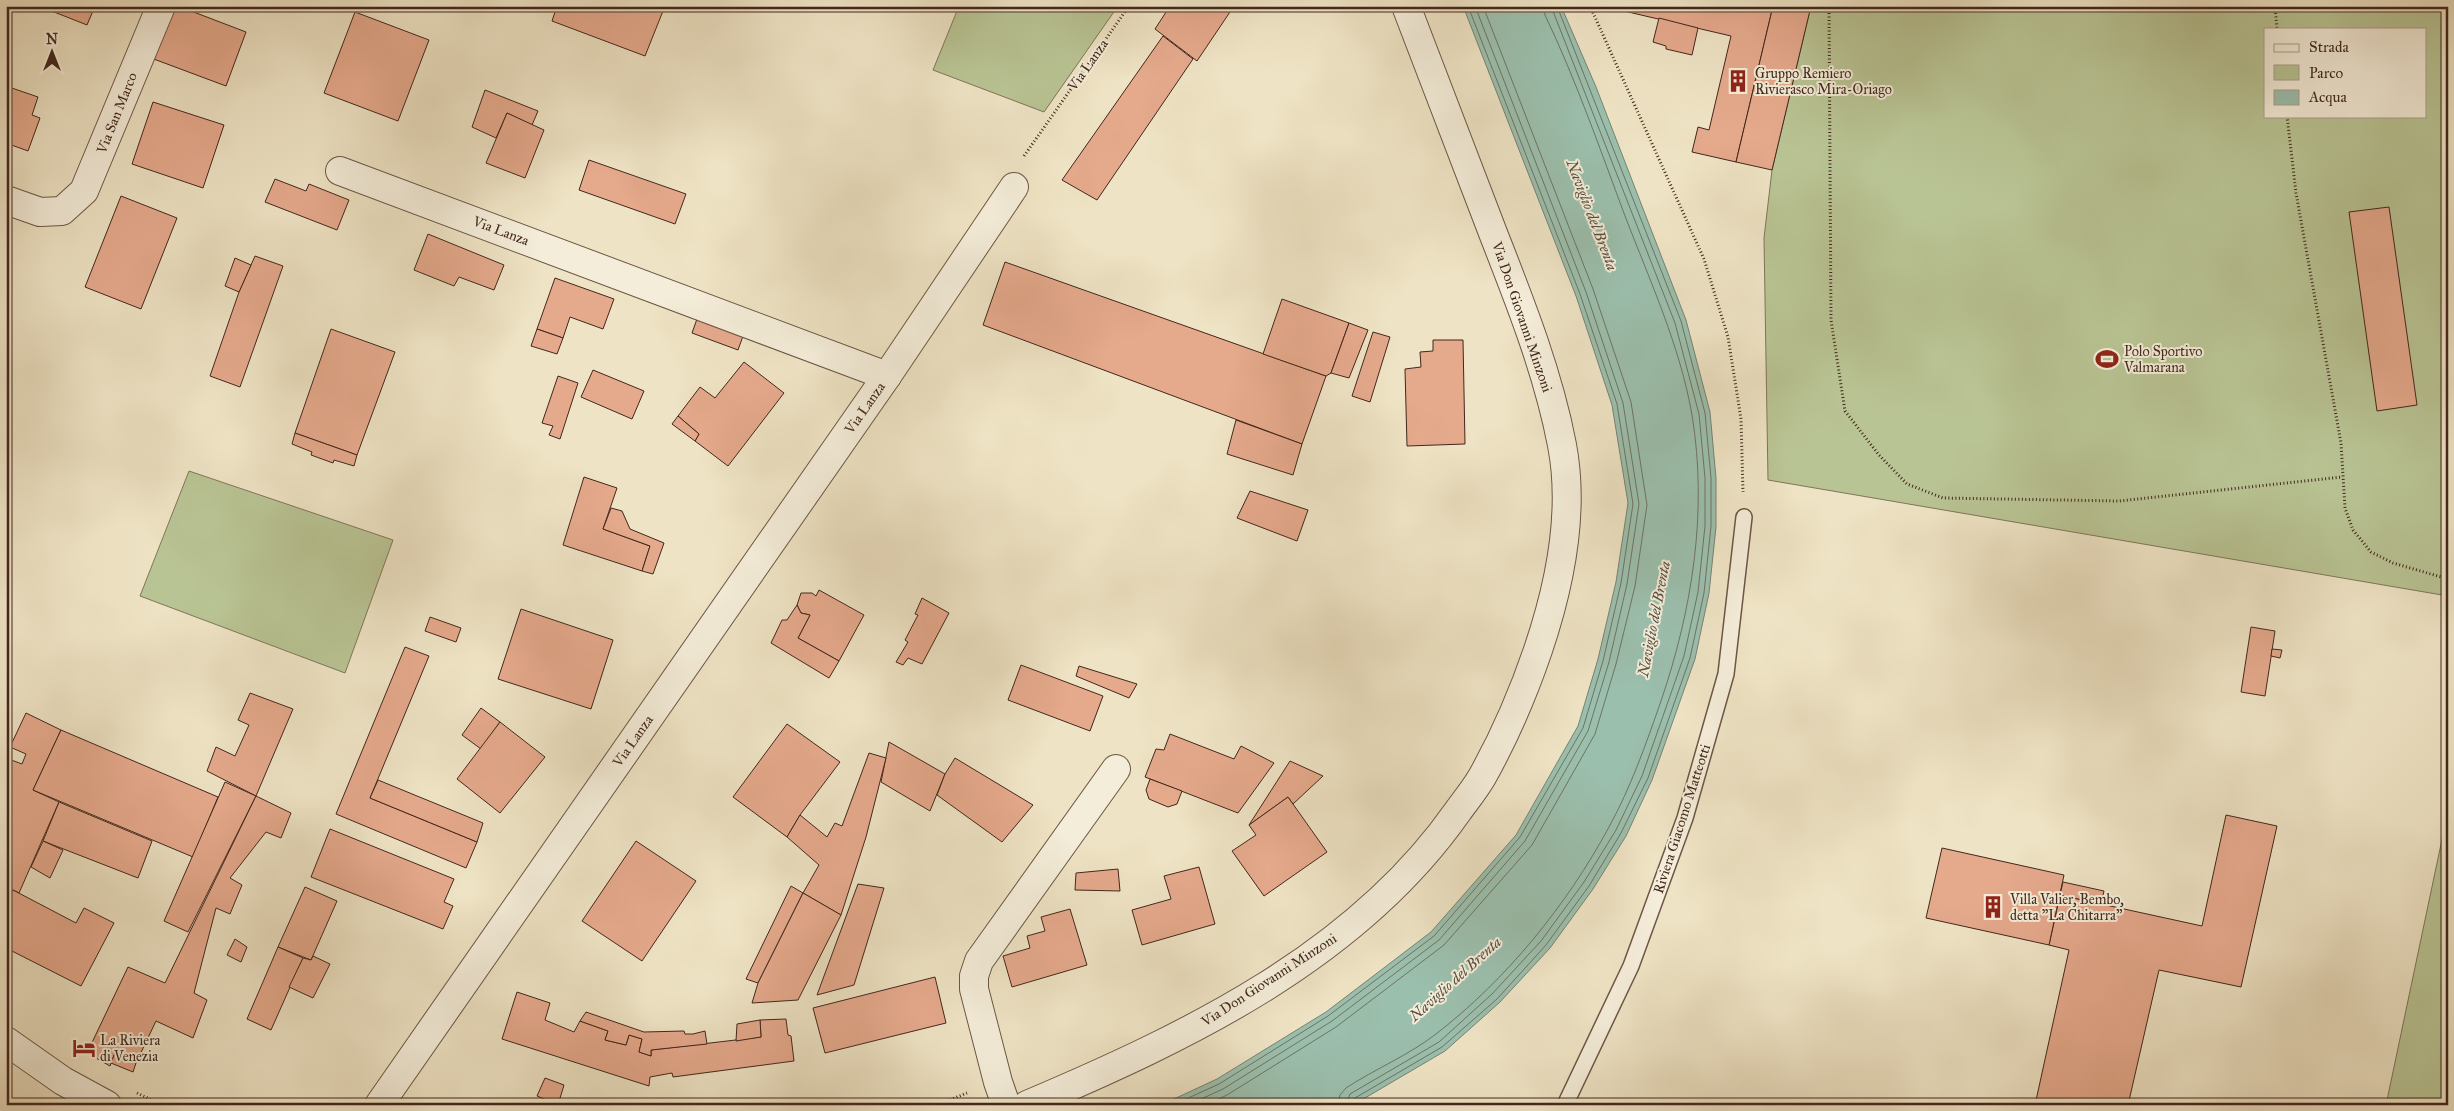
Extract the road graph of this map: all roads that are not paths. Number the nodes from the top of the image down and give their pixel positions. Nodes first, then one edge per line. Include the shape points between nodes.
1 (161, 6) edge
2 (1406, 6) edge
3 (340, 171) dead end
4 (1014, 187) road end
5 (6, 200) edge
6 (887, 376) junction
7 (1744, 517) road end
8 (1116, 769) dead end
9 (6, 1041) edge
10 (1002, 1093) edge
11 (107, 1105) edge
12 (379, 1105) edge
13 (1027, 1105) edge
14 (1565, 1105) edge

1 - 5 street, Via San Marco via 84,191 62,211 40,212
2 - 13 street, Via Don Giovanni Minzoni via 1542,366 1562,447 1568,517 1544,633 1522,695 1481,779 1441,837 1393,889 1337,937 1201,1024 1123,1064
3 - 6 street, Via Lanza
4 - 6 street, Via Lanza
6 - 12 street, Via Lanza
7 - 14 lane, Riviera Giacomo Matteotti via 1726,674 1685,818 1631,966
8 - 10 street via 980,961 974,976 974,989
9 - 11 street via 63,1081

